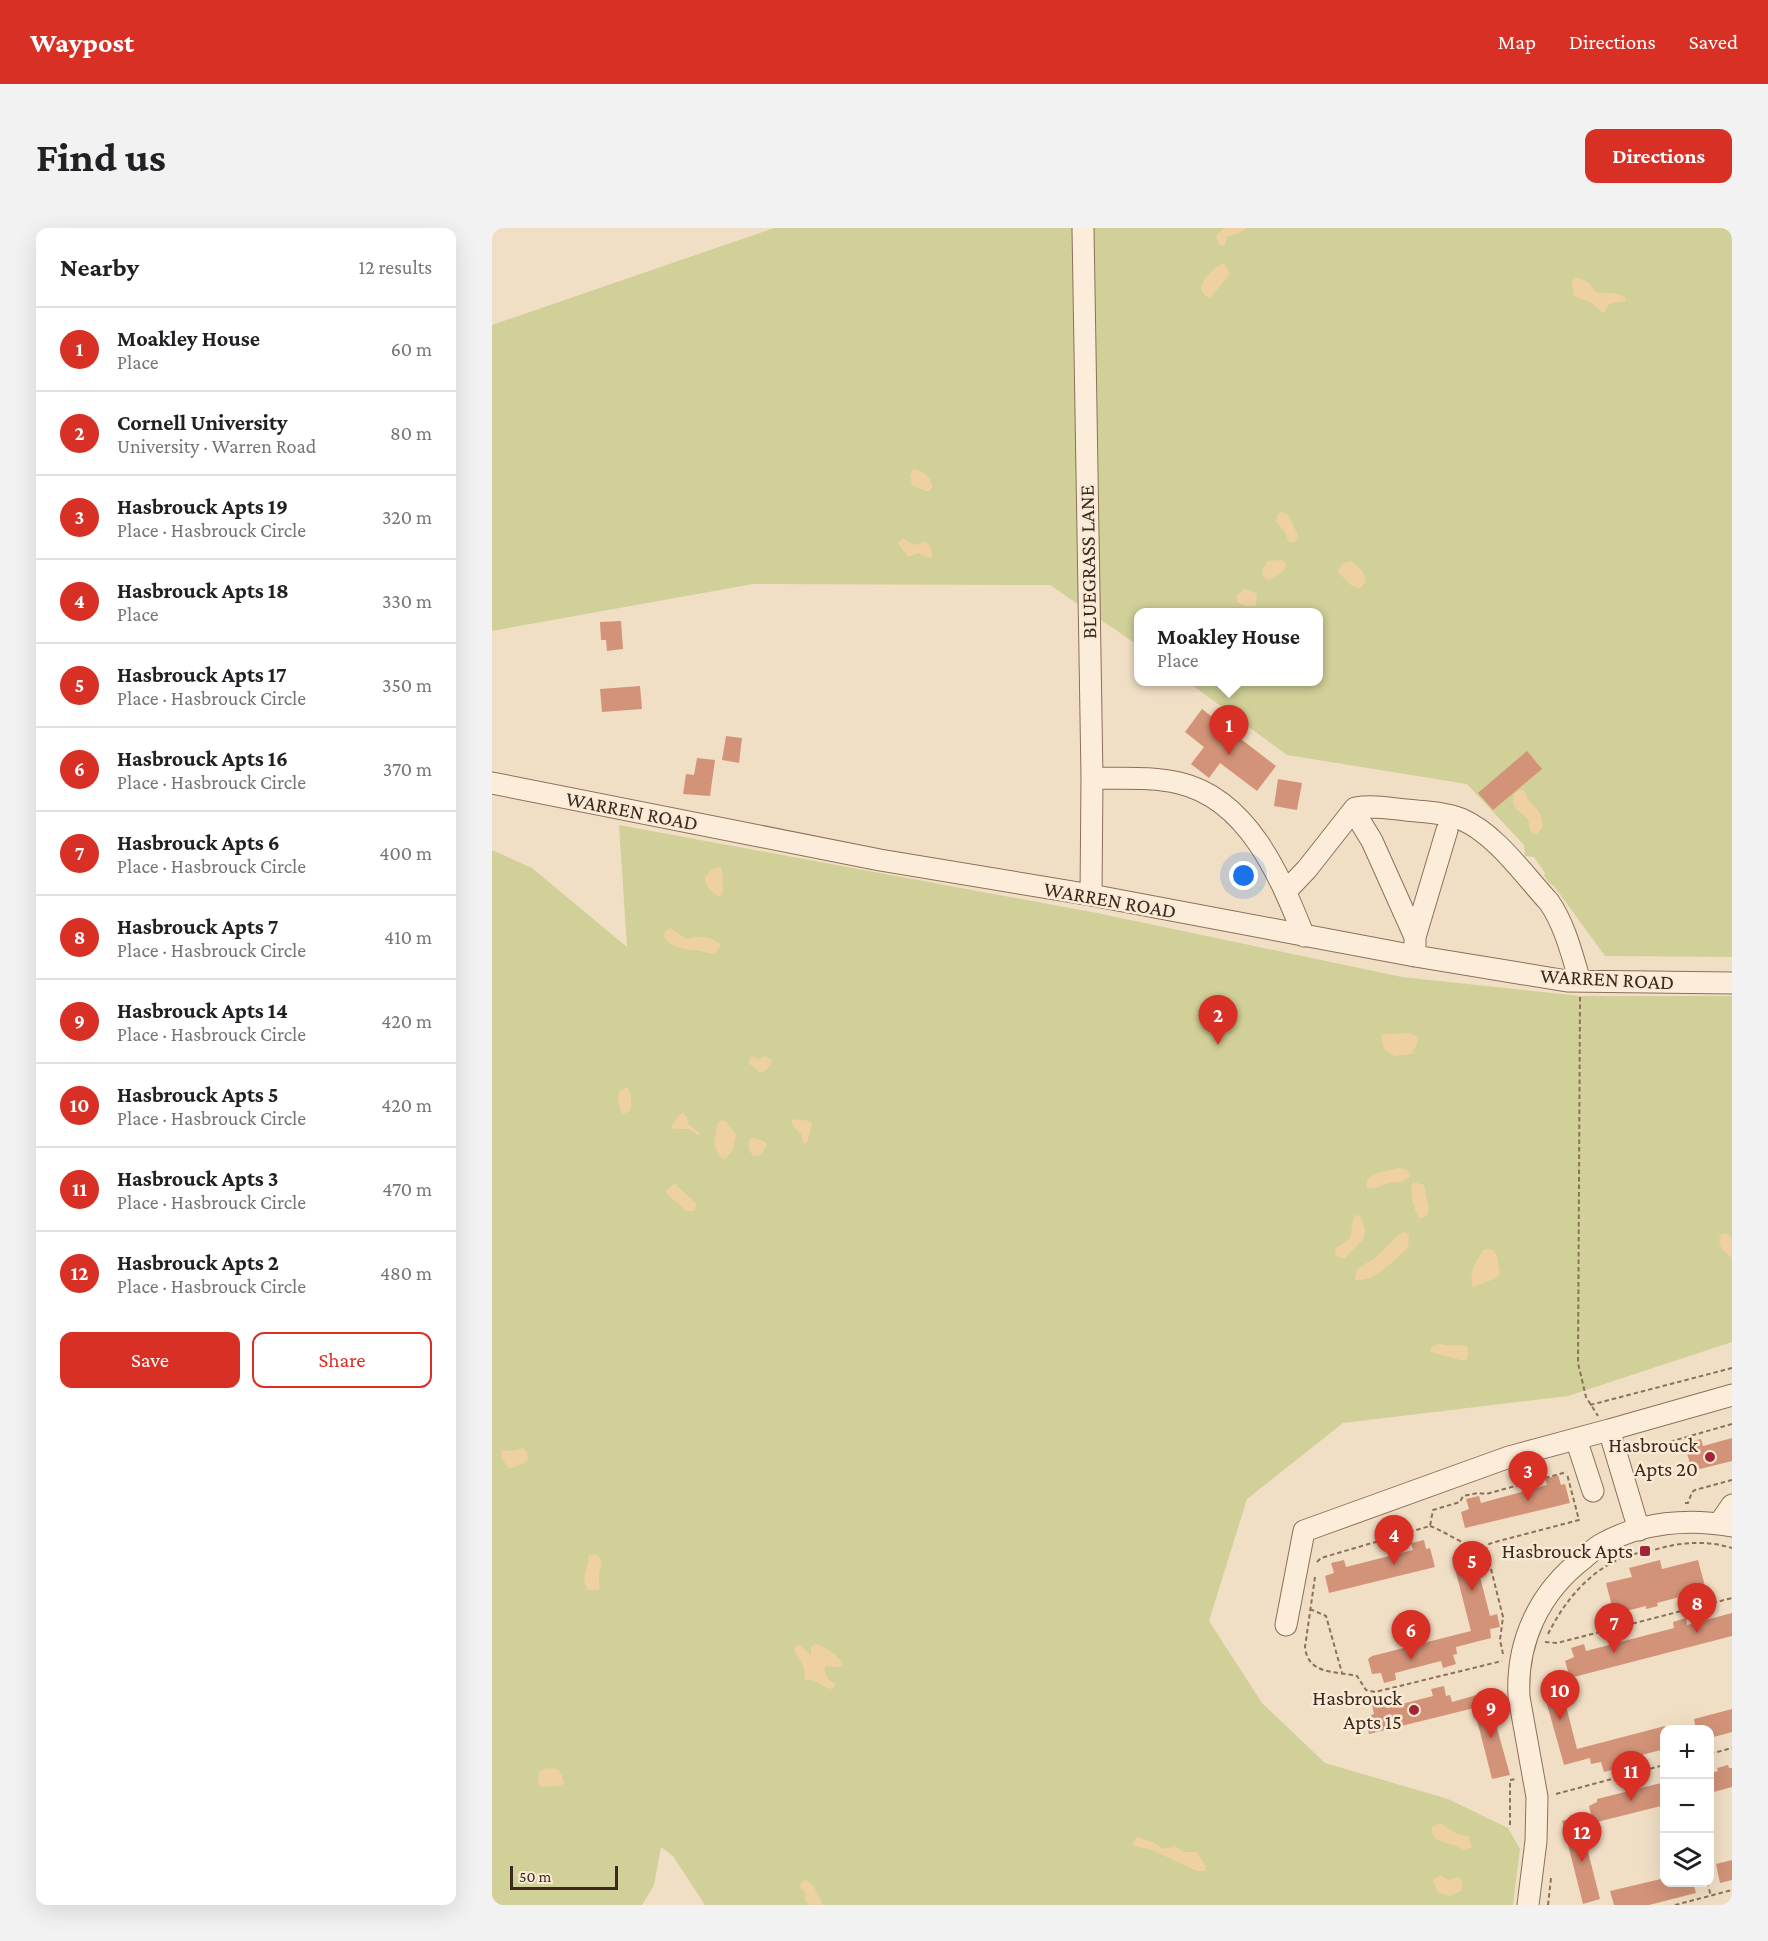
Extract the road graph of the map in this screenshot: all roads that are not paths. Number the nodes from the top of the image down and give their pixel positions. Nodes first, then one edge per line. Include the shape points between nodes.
1 (1083, 228) edge
2 (1092, 778) junction
3 (492, 783) edge
4 (1358, 818) dead end
5 (1447, 830) dead end
6 (1286, 891) junction
7 (1091, 895) junction
8 (1304, 936) junction
9 (1415, 946) junction
10 (1580, 981) junction
11 (1732, 983) edge
12 (1732, 1395) edge
13 (1609, 1430) junction
14 (1576, 1439) junction
15 (1593, 1491) dead end
16 (1732, 1505) edge
17 (1726, 1525) edge
18 (1639, 1530) junction
19 (1286, 1625) dead end
20 (1528, 1905) edge

1 - 2 street, BLUEGRASS LANE
2 - 6 street via 1153,779 1205,792 1227,806 1258,842
2 - 7 street, BLUEGRASS LANE
3 - 7 street, WARREN ROAD via 880,860
4 - 9 street via 1372,841
5 - 9 street
6 - 8 street
6 - 10 street via 1355,808 1368,806 1460,819 1479,828 1494,842 1552,907
7 - 8 street, WARREN ROAD
8 - 9 street, WARREN ROAD
9 - 10 street, WARREN ROAD
10 - 11 street, WARREN ROAD
12 - 13 street
13 - 14 street
13 - 18 street
14 - 15 street
14 - 19 street via 1509,1457 1304,1531
16 - 17 street
17 - 18 street via 1687,1521
18 - 20 street via 1602,1544 1566,1572 1545,1596 1525,1637 1519,1698 1537,1797

